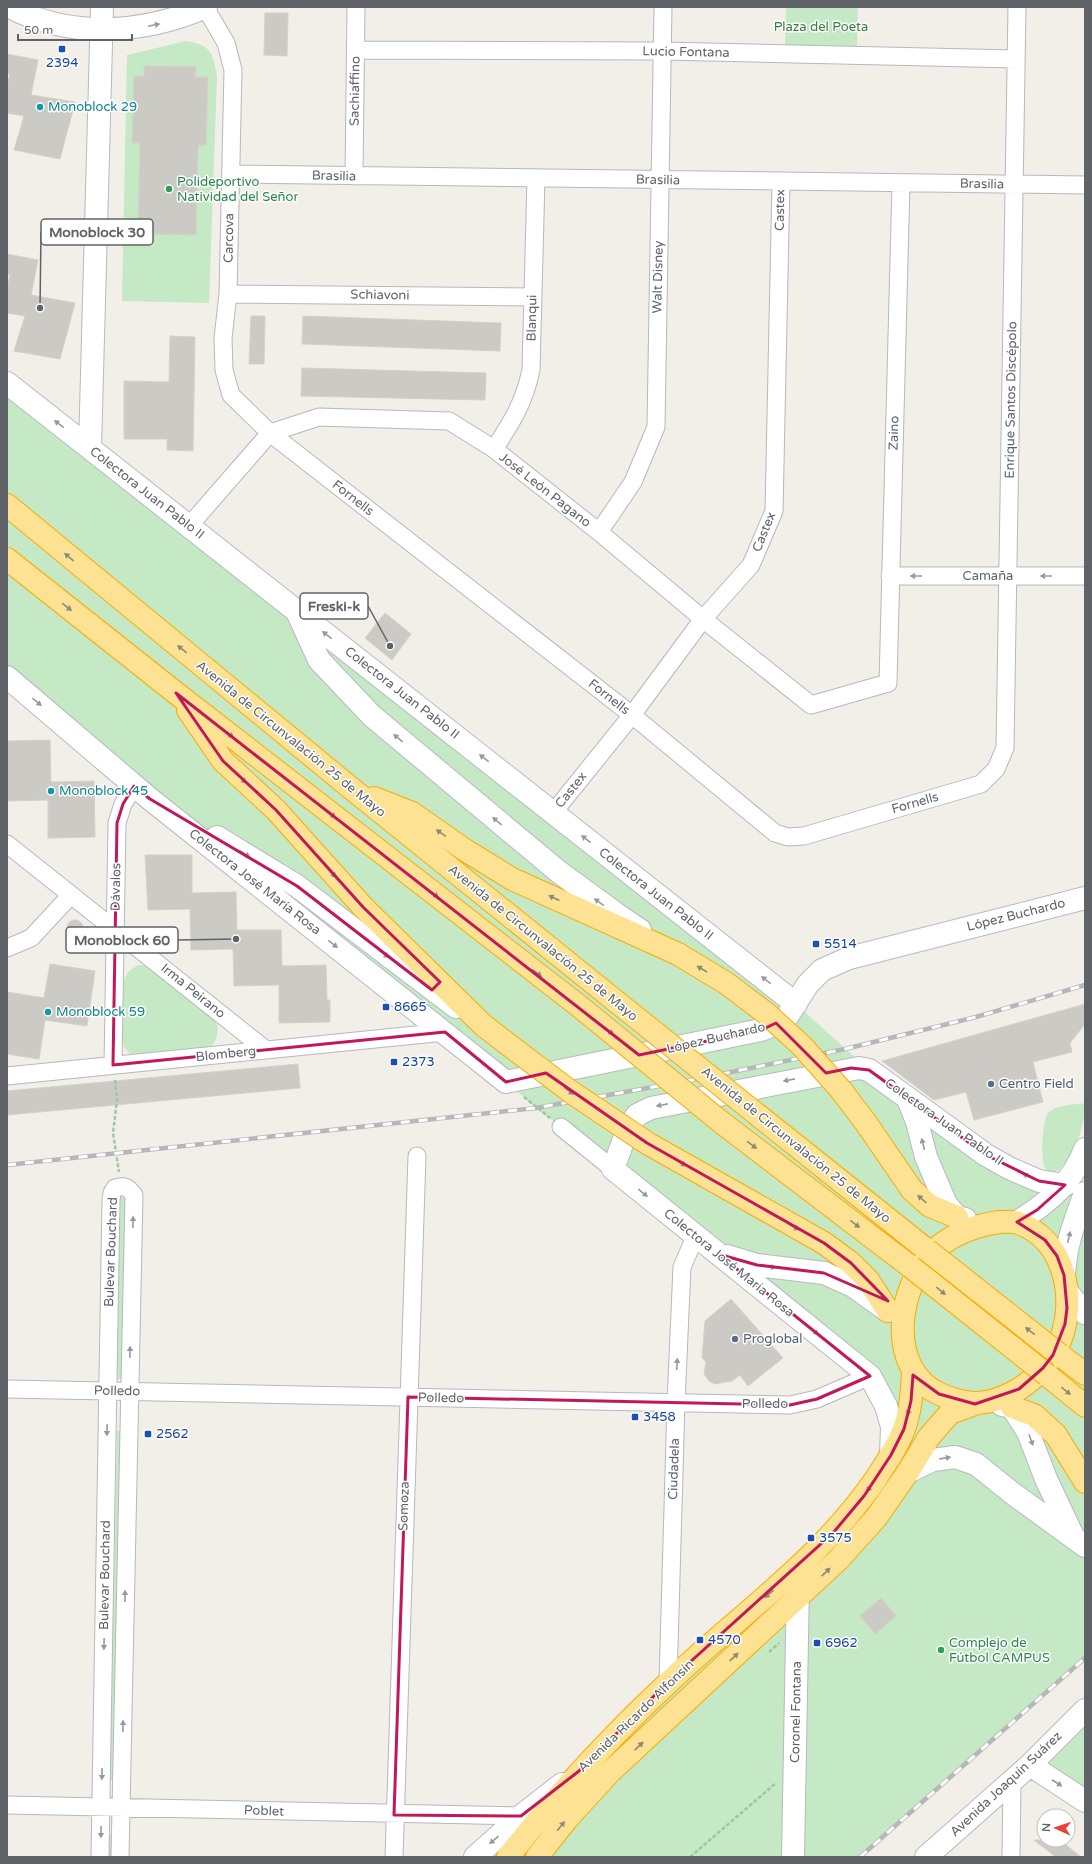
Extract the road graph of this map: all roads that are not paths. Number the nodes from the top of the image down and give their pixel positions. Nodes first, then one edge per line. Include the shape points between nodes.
1 (10, 7) edge
2 (102, 7) edge
3 (205, 7) edge
4 (356, 7) edge
5 (663, 7) edge
6 (1017, 7) edge
7 (101, 30) junction
8 (356, 50) junction
9 (662, 51) junction
10 (1016, 59) junction
11 (231, 174) junction
12 (354, 176) junction
13 (536, 178) junction
14 (660, 180) junction
15 (781, 181) junction
16 (901, 183) junction
17 (1014, 184) junction
18 (1085, 185) edge
19 (228, 294) junction
20 (533, 297) junction
21 (7, 382) edge
22 (270, 434) junction
23 (90, 448) junction
24 (494, 449) junction
25 (8, 505) edge
26 (189, 526) junction
27 (599, 532) junction
28 (7, 559) edge
29 (7, 566) edge
30 (890, 576) junction
31 (1008, 576) junction
32 (1085, 576) edge
33 (37, 583) junction
34 (296, 610) junction
35 (703, 620) junction
36 (7, 677) edge
37 (888, 683) joint
38 (176, 693) junction
39 (632, 715) junction
40 (981, 784) joint
41 (352, 789) junction
42 (142, 793) junction
43 (553, 812) junction
44 (7, 844) edge
45 (71, 895) junction
46 (1085, 898) edge
47 (115, 928) junction
48 (7, 948) edge
49 (678, 954) junction
50 (796, 1004) junction
51 (483, 1024) junction
52 (445, 1032) junction
53 (266, 1050) junction
54 (113, 1065) junction
55 (7, 1076) edge
56 (506, 1082) joint
57 (908, 1099) junction
58 (562, 1127) dead end
59 (1085, 1148) edge
60 (416, 1156) dead end
61 (613, 1169) junction
62 (1080, 1196) edge
63 (956, 1217) junction
64 (1017, 1222) junction
65 (984, 1224) junction
66 (696, 1235) junction
67 (718, 1254) junction
68 (1065, 1284) junction
69 (888, 1311) junction
70 (1085, 1313) edge
71 (904, 1345) junction
72 (913, 1371) junction
73 (1085, 1374) edge
74 (870, 1376) junction
75 (7, 1389) edge
76 (108, 1391) junction
77 (129, 1391) junction
78 (408, 1397) junction
79 (676, 1403) junction
80 (982, 1403) junction
81 (1085, 1406) edge
82 (1012, 1407) junction
83 (891, 1455) junction
84 (908, 1472) junction
85 (1085, 1482) edge
86 (1080, 1542) edge
87 (798, 1568) junction
88 (798, 1599) junction
89 (668, 1682) junction
90 (1085, 1710) edge
91 (1030, 1765) junction
92 (579, 1771) junction
93 (1012, 1781) junction
94 (1085, 1801) edge
95 (7, 1805) edge
96 (102, 1807) junction
97 (121, 1807) junction
98 (394, 1815) junction
99 (521, 1816) junction
100 (100, 1857) edge
101 (120, 1857) edge
102 (394, 1857) edge
103 (475, 1857) edge
104 (508, 1857) edge
105 (537, 1857) edge
106 (793, 1857) edge
107 (926, 1857) edge
108 (1011, 1857) edge

1 - 7 main road via 44,21
2 - 7 main road
7 -> 3 main road via 155,25
3 - 11 street, Carcova via 226,42 233,70
4 - 8 street, Sachiaffino
5 - 9 street, Walt Disney
6 - 10 street, Enrique Santos Discépolo
7 - 23 main road
8 - 9 street, Lucio Fontana
8 - 12 street, Sachiaffino
9 - 10 street, Lucio Fontana
9 - 14 street, Walt Disney
10 - 17 street, Enrique Santos Discépolo
11 - 12 street, Brasilia
11 - 19 street, Carcova
12 - 13 street, Brasilia
13 - 14 street, Brasilia
13 - 20 street, Blanqui
14 - 15 street, Brasilia
14 - 27 street, Walt Disney via 656,427 633,482
15 - 16 street, Brasilia
15 - 35 street, Castex via 774,510 750,565
16 - 17 street, Brasilia
16 - 30 street, Zaino
17 - 18 street, Brasilia
17 - 31 street, Enrique Santos Discépolo
19 - 20 street, Schiavoni
19 - 22 street, Carcova via 223,338 224,370 231,395
20 - 24 street, Blanqui via 531,370 526,392 514,419
23 -> 21 main road, Colectora Juan Pablo II
22 - 24 street, José León Pagano via 319,417 450,421
22 - 26 street, José León Pagano
22 - 39 street, Fornells
23 - 26 main road, Colectora Juan Pablo II
24 - 27 street, José León Pagano
41 -> 25 highway, Avenida de Circunvalación 25 de Mayo
26 - 34 main road, Colectora Juan Pablo II
27 - 35 street, José León Pagano
28 - 33 highway, Avenida de Circunvalación 25 de Mayo
29 - 33 highway
31 -> 30 street, Camaña
30 - 37 street, Zaino
32 -> 31 street, Camaña
31 - 40 street, Enrique Santos Discépolo via 1005,748 996,769
33 -> 38 highway, Avenida de Circunvalación 25 de Mayo
43 -> 34 main road, Colectora Juan Pablo II
49 -> 34 main road via 559,872 372,716 319,660
35 - 37 street, José León Pagano via 811,705
35 - 39 street, Castex
36 -> 42 main road, Colectora José María Rosa
38 -> 51 highway via 223,762 276,810 363,907
38 -> 81 highway, Avenida de Circunvalación 25 de Mayo, bridge via 579,1006 721,1122 911,1267
39 - 40 street, Fornells via 775,832 788,837 804,836
39 - 43 street, Castex
49 -> 41 highway via 512,879 412,814
73 -> 41 highway, Avenida de Circunvalación 25 de Mayo, bridge
42 - 47 street, Dávalos via 123,804 116,823
42 -> 51 main road via 297,886 442,998
42 -> 52 main road, Colectora José María Rosa
50 -> 43 main road, Colectora Juan Pablo II
44 - 45 street, Irma Peirano
45 - 47 street, Irma Peirano
45 - 48 street via 31,938
46 - 50 main road, López Buchardo via 849,958 822,970 808,984
47 - 53 street, Irma Peirano
47 - 54 street, Dávalos
63 -> 49 highway, bridge via 930,1206 912,1190 841,1090 802,1046 726,983
50 - 56 main road, López Buchardo via 785,1020 761,1030
51 -> 69 highway, bridge via 571,1092 647,1143 824,1243 851,1263 868,1280
52 - 53 street, Blomberg
52 - 56 main road, Colectora José María Rosa
53 - 54 street, Blomberg
54 - 55 street, Blomberg
57 -> 61 main road, Colectora Juan Pablo II via 869,1070 851,1068 651,1108 637,1115 628,1128
62 -> 57 main road, Colectora Juan Pablo II via 1009,1168 986,1155
63 -> 57 main road via 946,1204 926,1157
58 - 61 street, Colectora José María Rosa
59 - 62 main road via 1082,1157
60 - 78 street, Somoza
61 -> 66 main road, Colectora José María Rosa
62 - 64 main road via 1038,1210
68 -> 62 main road via 1065,1253
63 - 65 main road
64 - 65 highway
64 - 68 highway via 1045,1240 1057,1256
65 - 71 highway via 951,1238 937,1248 915,1276 905,1304
66 - 67 main road, Colectora José María Rosa
79 -> 66 street, Ciudadela via 682,1267
67 -> 69 main road via 757,1265 824,1274 853,1286
67 -> 74 main road, Colectora José María Rosa
68 - 70 main road
68 - 80 highway, Avenida Ricardo Alfonsín via 1065,1324 1053,1354 1040,1372 1019,1389
69 - 71 main road
71 - 72 highway
72 - 80 highway via 939,1394 956,1401
72 -> 83 highway, Avenida Ricardo Alfonsín via 912,1401 904,1429
74 - 79 street, Polledo via 817,1399 790,1405
74 - 83 main road, Colectora José María Rosa via 886,1406 892,1427
75 - 76 street, Polledo
76 - 77 street, Polledo
77 -> 76 street, Bulevar Bouchard via 134,1194 122,1186 115,1188 112,1193
76 -> 96 street, Bulevar Bouchard
77 - 78 street, Polledo
97 -> 77 street, Bulevar Bouchard
78 - 79 street, Polledo
78 - 98 street, Somoza
79 - 89 street, Ciudadela
80 - 82 main road
80 - 84 highway, Avenida Ricardo Alfonsín via 950,1413 929,1436
82 - 85 highway via 1034,1415 1056,1435
82 -> 86 main road via 1028,1432 1060,1511
83 -> 87 highway, Avenida Ricardo Alfonsín via 864,1496 833,1533
84 -> 86 main road via 933,1460 955,1457 976,1464
88 -> 84 highway, Avenida Ricardo Alfonsín via 876,1518
87 - 88 main road, Coronel Fontana
87 -> 89 highway, Avenida Ricardo Alfonsín
105 -> 88 highway, Avenida Ricardo Alfonsín via 610,1772
88 - 106 main road, Coronel Fontana
89 - 92 highway, Avenida Ricardo Alfonsín
90 - 91 main road, Avenida Joaquín Suárez
91 - 93 main road, Avenida Joaquín Suárez
91 -> 94 main road
92 - 99 main road
92 - 104 highway, Avenida Ricardo Alfonsín
93 - 107 main road, Avenida Joaquín Suárez
93 - 108 street
95 - 96 street, Poblet
96 - 97 street, Poblet
96 -> 100 street, Bulevar Bouchard
97 - 98 street, Poblet
97 - 101 street, Bulevar Bouchard
98 - 99 street, Poblet
98 - 102 street, Somoza
99 -> 103 main road

